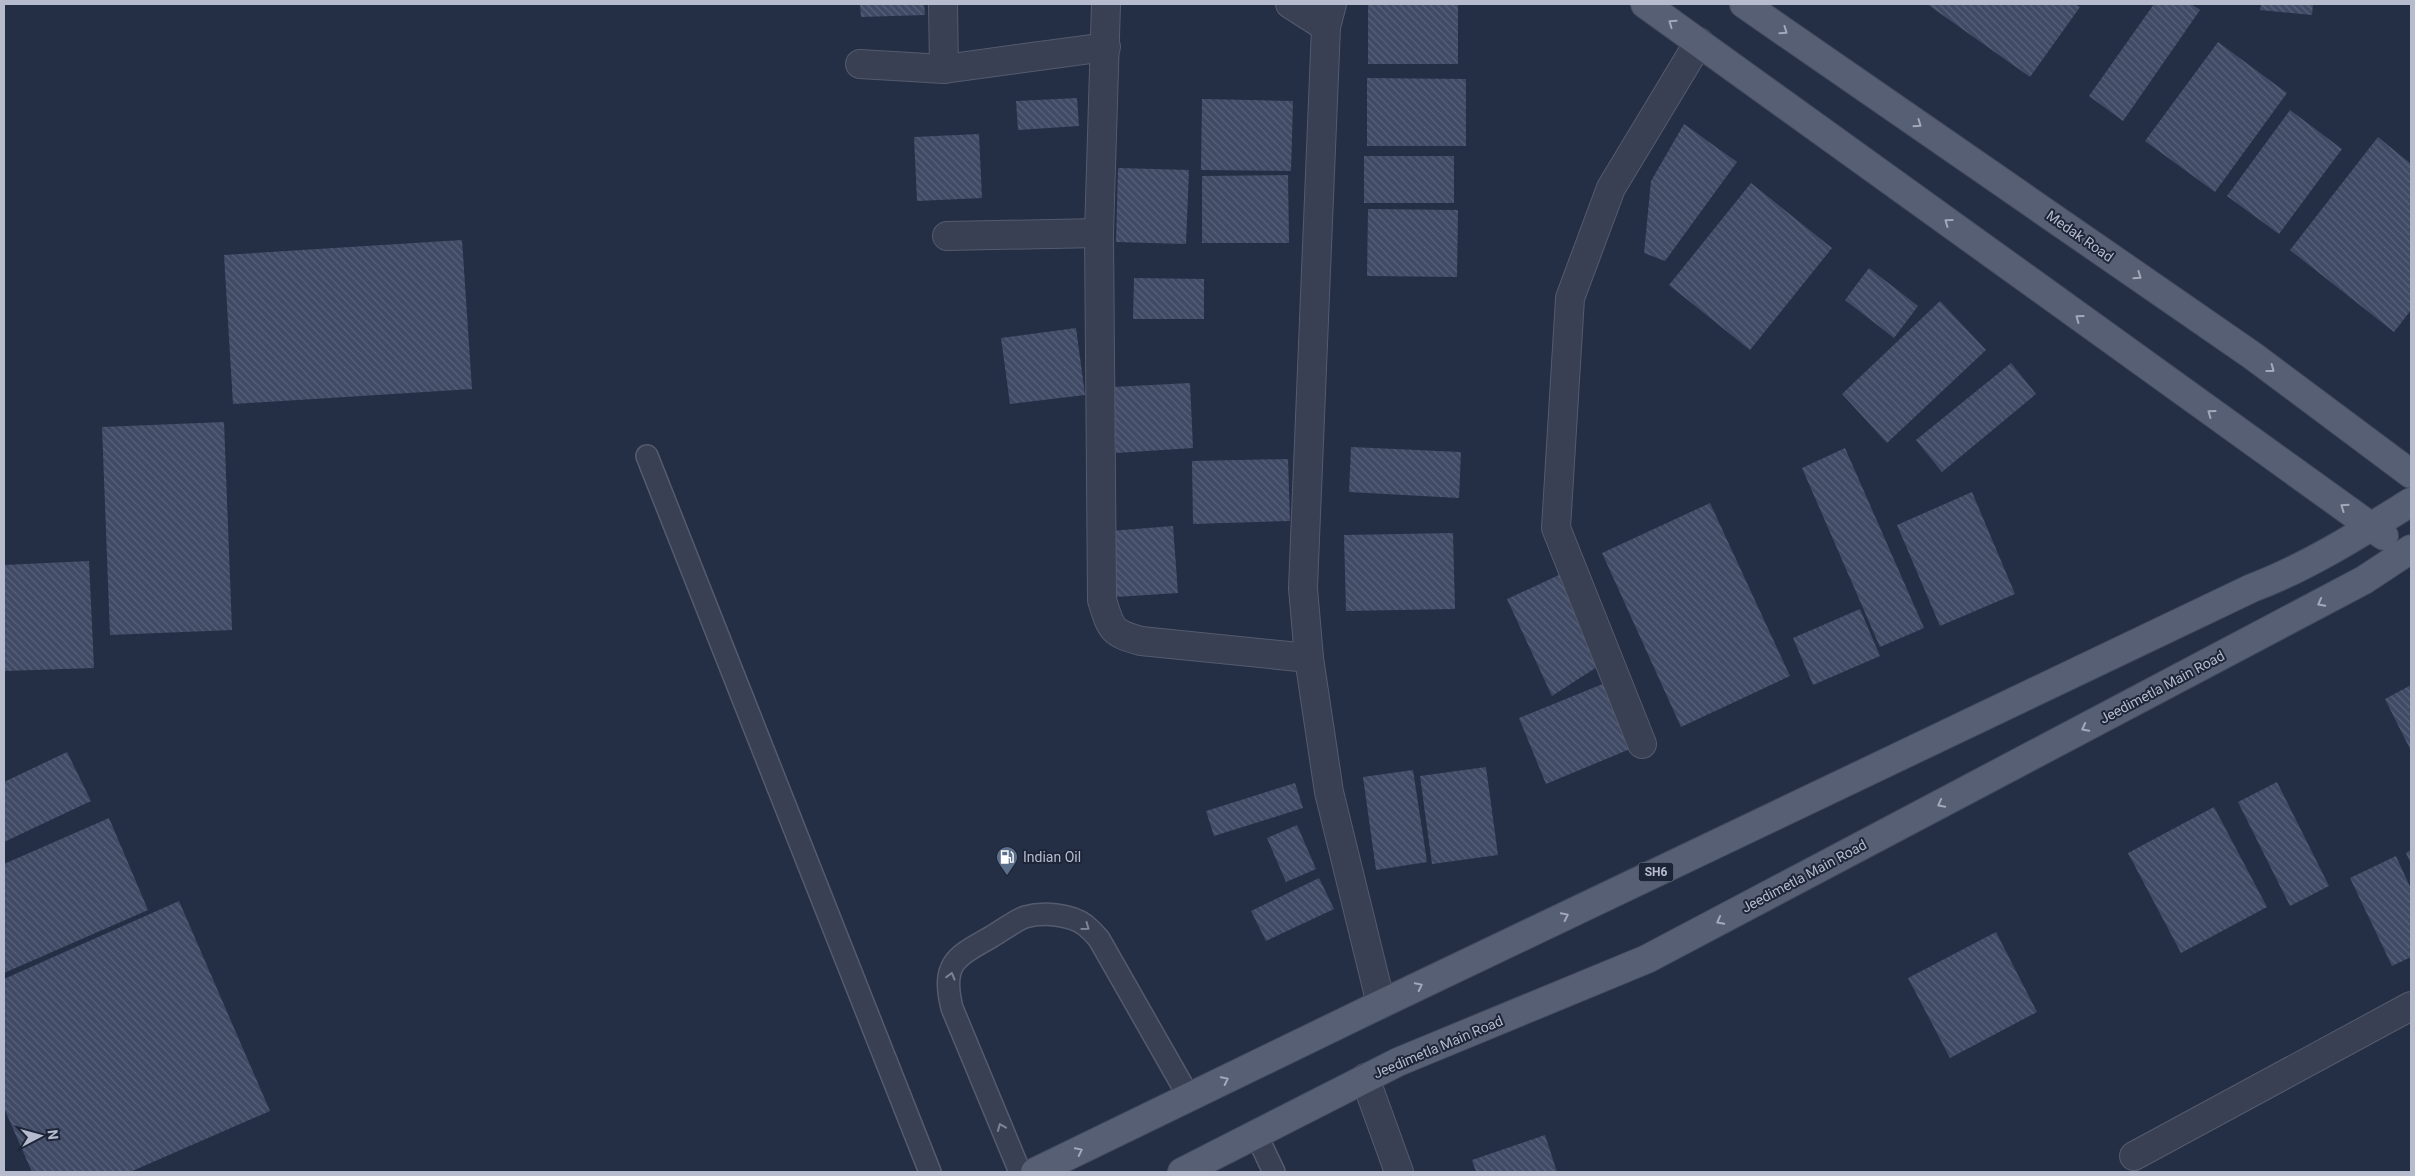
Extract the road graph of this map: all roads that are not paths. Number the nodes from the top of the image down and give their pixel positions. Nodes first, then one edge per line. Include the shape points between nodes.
1 (944, 4) edge
2 (1106, 4) edge
3 (1290, 4) edge
4 (1645, 4) edge
5 (1744, 4) edge
6 (1329, 15) edge
7 (1699, 42) junction
8 (1106, 47) junction
9 (860, 64) dead end
10 (944, 69) junction
11 (1099, 233) junction
12 (947, 236) dead end
13 (647, 456) dead end
14 (2411, 474) edge
15 (2411, 502) edge
16 (2372, 526) junction
17 (2409, 552) edge
18 (1309, 658) junction
19 (1642, 744) dead end
20 (1381, 1004) junction
21 (2411, 1006) edge
22 (1365, 1078) junction
23 (1190, 1097) junction
24 (1256, 1134) junction
25 (2134, 1156) dead end
26 (930, 1172) edge
27 (1020, 1172) edge
28 (1035, 1172) edge
29 (1182, 1172) edge
30 (1274, 1172) edge
31 (1399, 1172) edge

1 - 10 street
2 - 8 street
3 - 6 street
7 -> 4 main road
5 -> 14 main road, Medak Road via 2253,356
6 - 18 street via 1303,588
16 -> 7 main road
7 - 19 street via 1611,188 1570,298 1556,528
8 - 10 street
8 - 11 street
9 - 10 street
11 - 12 street
11 - 18 street via 1102,600 1110,625 1120,635 1142,641
13 - 26 lane
15 - 16 main road
16 - 17 main road
20 -> 16 main road, SH6 via 2252,588 2279,578
17 -> 22 main road, Jeedimetla Main Road via 2364,580 1647,959
18 - 20 street via 1329,792
23 -> 20 main road, SH6
21 - 25 street
22 - 24 main road, Jeedimetla Main Road
22 - 31 street
27 -> 23 lane via 952,1008 948,989 950,973 958,956 1024,918 1045,914 1064,917 1085,924 1099,939
28 -> 23 main road, SH6
24 - 29 main road, Jeedimetla Main Road
24 - 30 lane

